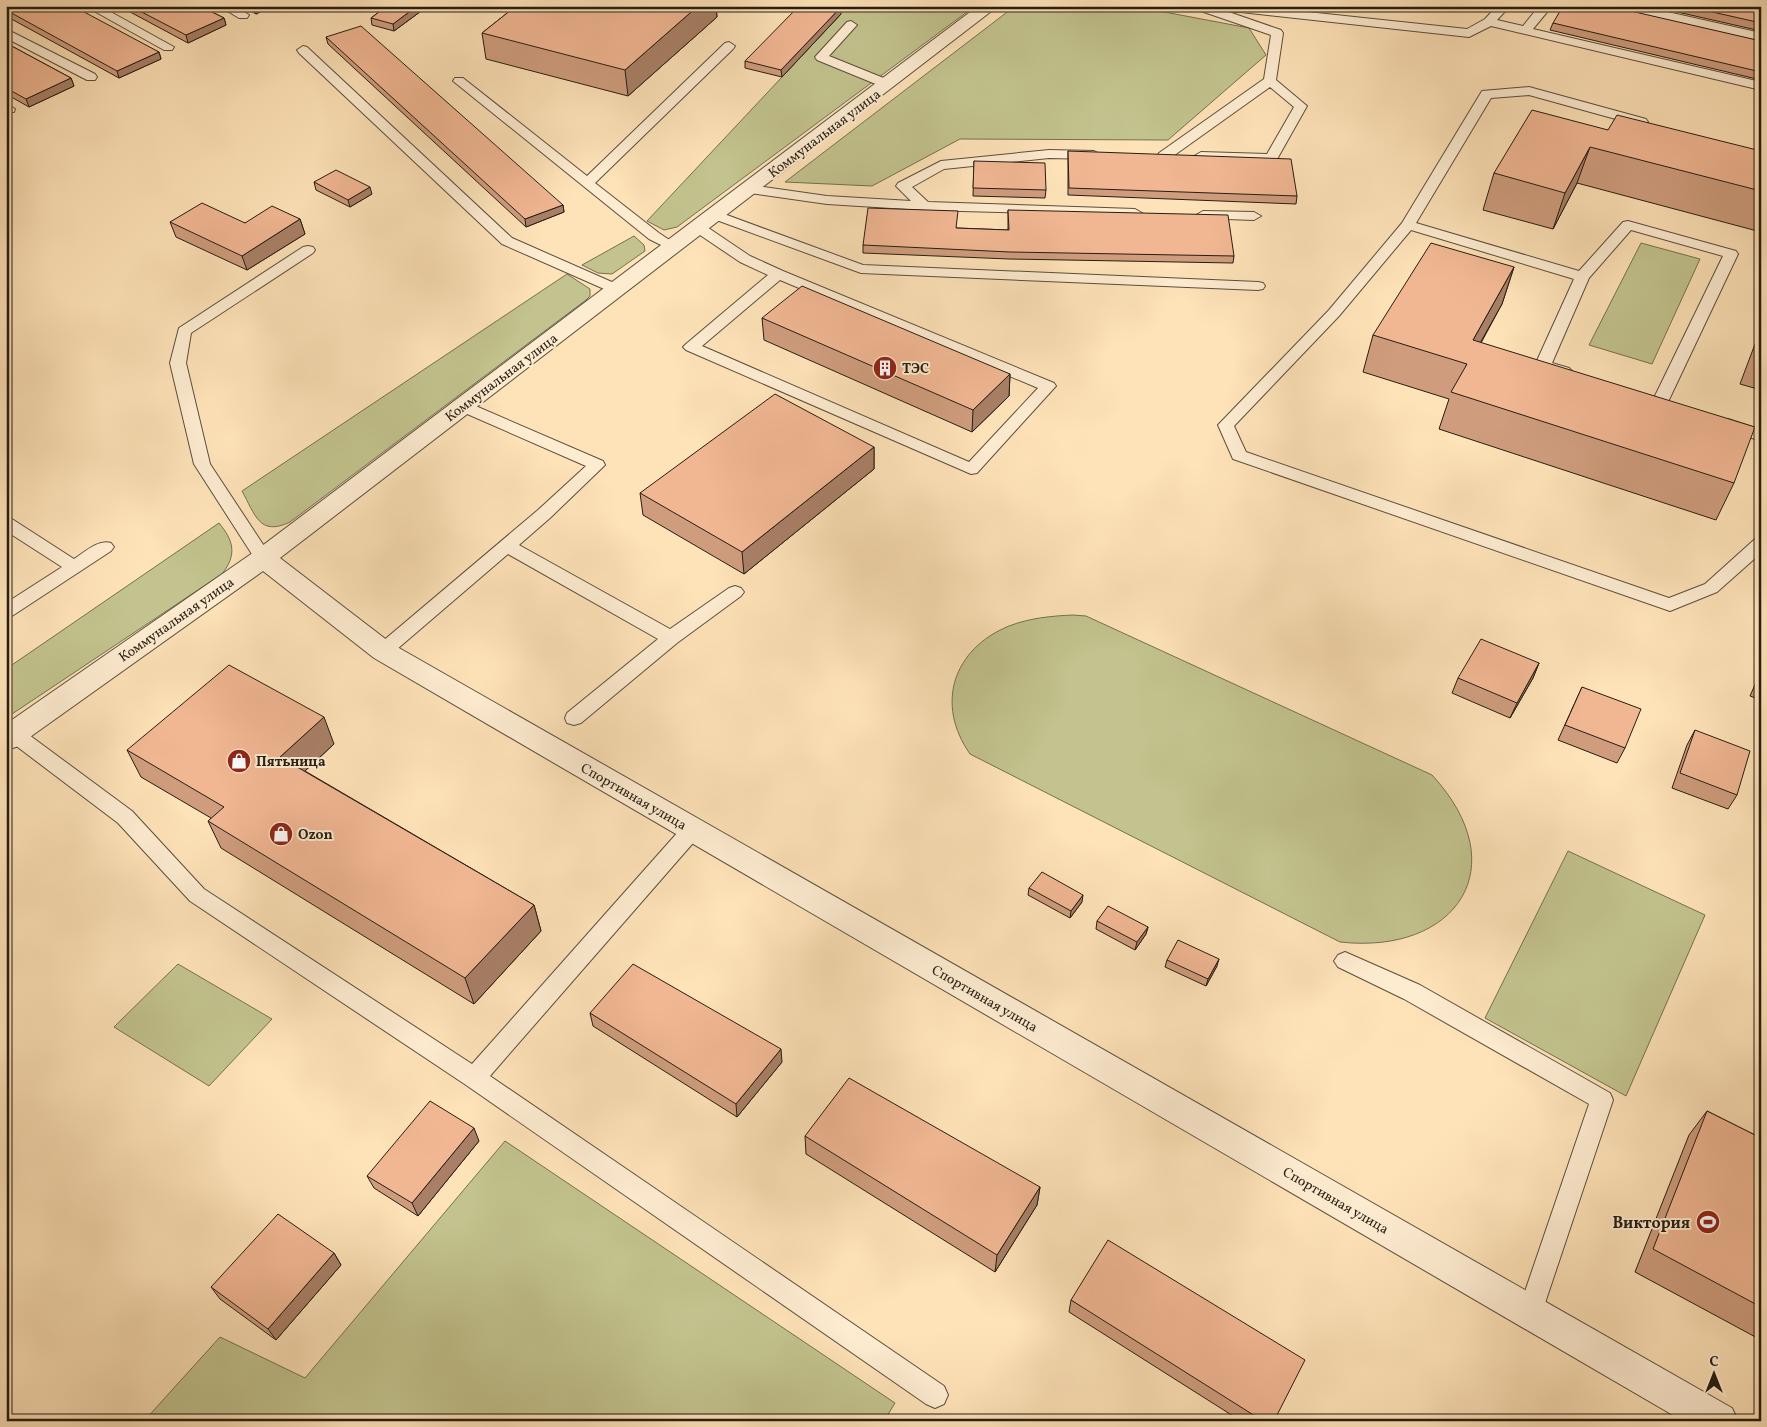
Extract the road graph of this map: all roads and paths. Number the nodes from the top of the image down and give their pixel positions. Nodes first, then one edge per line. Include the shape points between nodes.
1 (91, 6) edge
2 (225, 6) edge
3 (989, 6) edge
4 (1199, 6) edge
5 (1216, 6) edge
6 (1504, 6) edge
7 (1546, 6) edge
8 (1624, 6) edge
9 (244, 15) dead end
10 (1489, 22) junction
11 (851, 25) dead end
12 (1525, 31) junction
13 (6, 33) edge
14 (1761, 37) edge
15 (729, 46) dead end
16 (168, 47) dead end
17 (303, 50) dead end
18 (92, 77) dead end
19 (459, 81) dead end
20 (1270, 81) junction
21 (887, 84) junction
22 (1761, 86) edge
23 (1659, 126) edge
24 (1107, 155) edge
25 (588, 182) junction
26 (750, 189) junction
27 (924, 206) junction
28 (1146, 214) edge
29 (1185, 214) edge
30 (1254, 216) dead end
31 (707, 221) junction
32 (1408, 225) junction
33 (673, 247) junction
34 (308, 250) dead end
35 (778, 274) junction
36 (1582, 278) junction
37 (1258, 286) dead end
38 (616, 289) junction
39 (1580, 376) edge
40 (1643, 395) edge
41 (1661, 400) junction
42 (464, 406) junction
43 (1679, 407) edge
44 (1716, 420) edge
45 (1761, 436) edge
46 (6, 523) edge
47 (1761, 543) edge
48 (507, 546) junction
49 (105, 547) dead end
50 (263, 558) junction
51 (74, 567) junction
52 (735, 592) dead end
53 (6, 612) edge
54 (671, 638) junction
55 (383, 651) junction
56 (574, 718) dead end
57 (10, 737) edge
58 (693, 830) junction
59 (1345, 961) dead end
60 (474, 1078) junction
61 (1530, 1312) junction
62 (935, 1395) dead end
63 (1719, 1421) edge

1 - 16 lane
2 - 9 lane
3 - 21 street, Коммунальная улица
4 - 20 lane via 1277,33
5 - 10 lane via 1469,33
6 - 10 lane
7 - 12 lane
8 - 14 lane
10 - 12 lane
11 - 21 lane via 821,57
12 - 22 lane
13 - 18 lane
15 - 25 lane
17 - 38 lane via 507,241
19 - 25 lane
20 - 20 lane via 1301,106 1271,158 1159,156
21 - 26 street, Коммунальная улица
23 - 32 lane via 1529,91 1487,94
24 - 27 lane via 1049,154 941,165 903,186
25 - 33 lane via 654,236
26 - 27 lane via 827,200
26 - 31 street, Коммунальная улица
27 - 28 lane
29 - 30 lane
31 - 33 street, Коммунальная улица
31 - 35 lane via 745,259
31 - 37 lane via 860,269
32 - 36 lane
32 - 47 lane via 1334,313 1226,425 1239,455 1670,605 1711,588
33 - 38 street, Коммунальная улица
34 - 50 lane via 184,331 178,363 202,464
35 - 35 lane via 691,347 971,469 1048,386
36 - 39 lane via 1543,365
36 - 41 lane via 1628,225 1731,254
38 - 42 street, Коммунальная улица
40 - 41 lane
41 - 43 lane
42 - 48 lane via 597,465
42 - 50 street, Коммунальная улица
44 - 45 lane
46 - 51 lane
48 - 54 lane
48 - 55 lane
49 - 51 lane
50 - 55 street, Спортивная улица
50 - 57 street, Коммунальная улица
51 - 53 lane
52 - 54 lane
54 - 56 lane
55 - 58 street, Спортивная улица
57 - 60 lane via 125,817 197,895
58 - 60 lane
58 - 61 street, Спортивная улица
59 - 61 lane via 1412,992 1602,1100
60 - 62 lane
61 - 63 street, Спортивная улица

